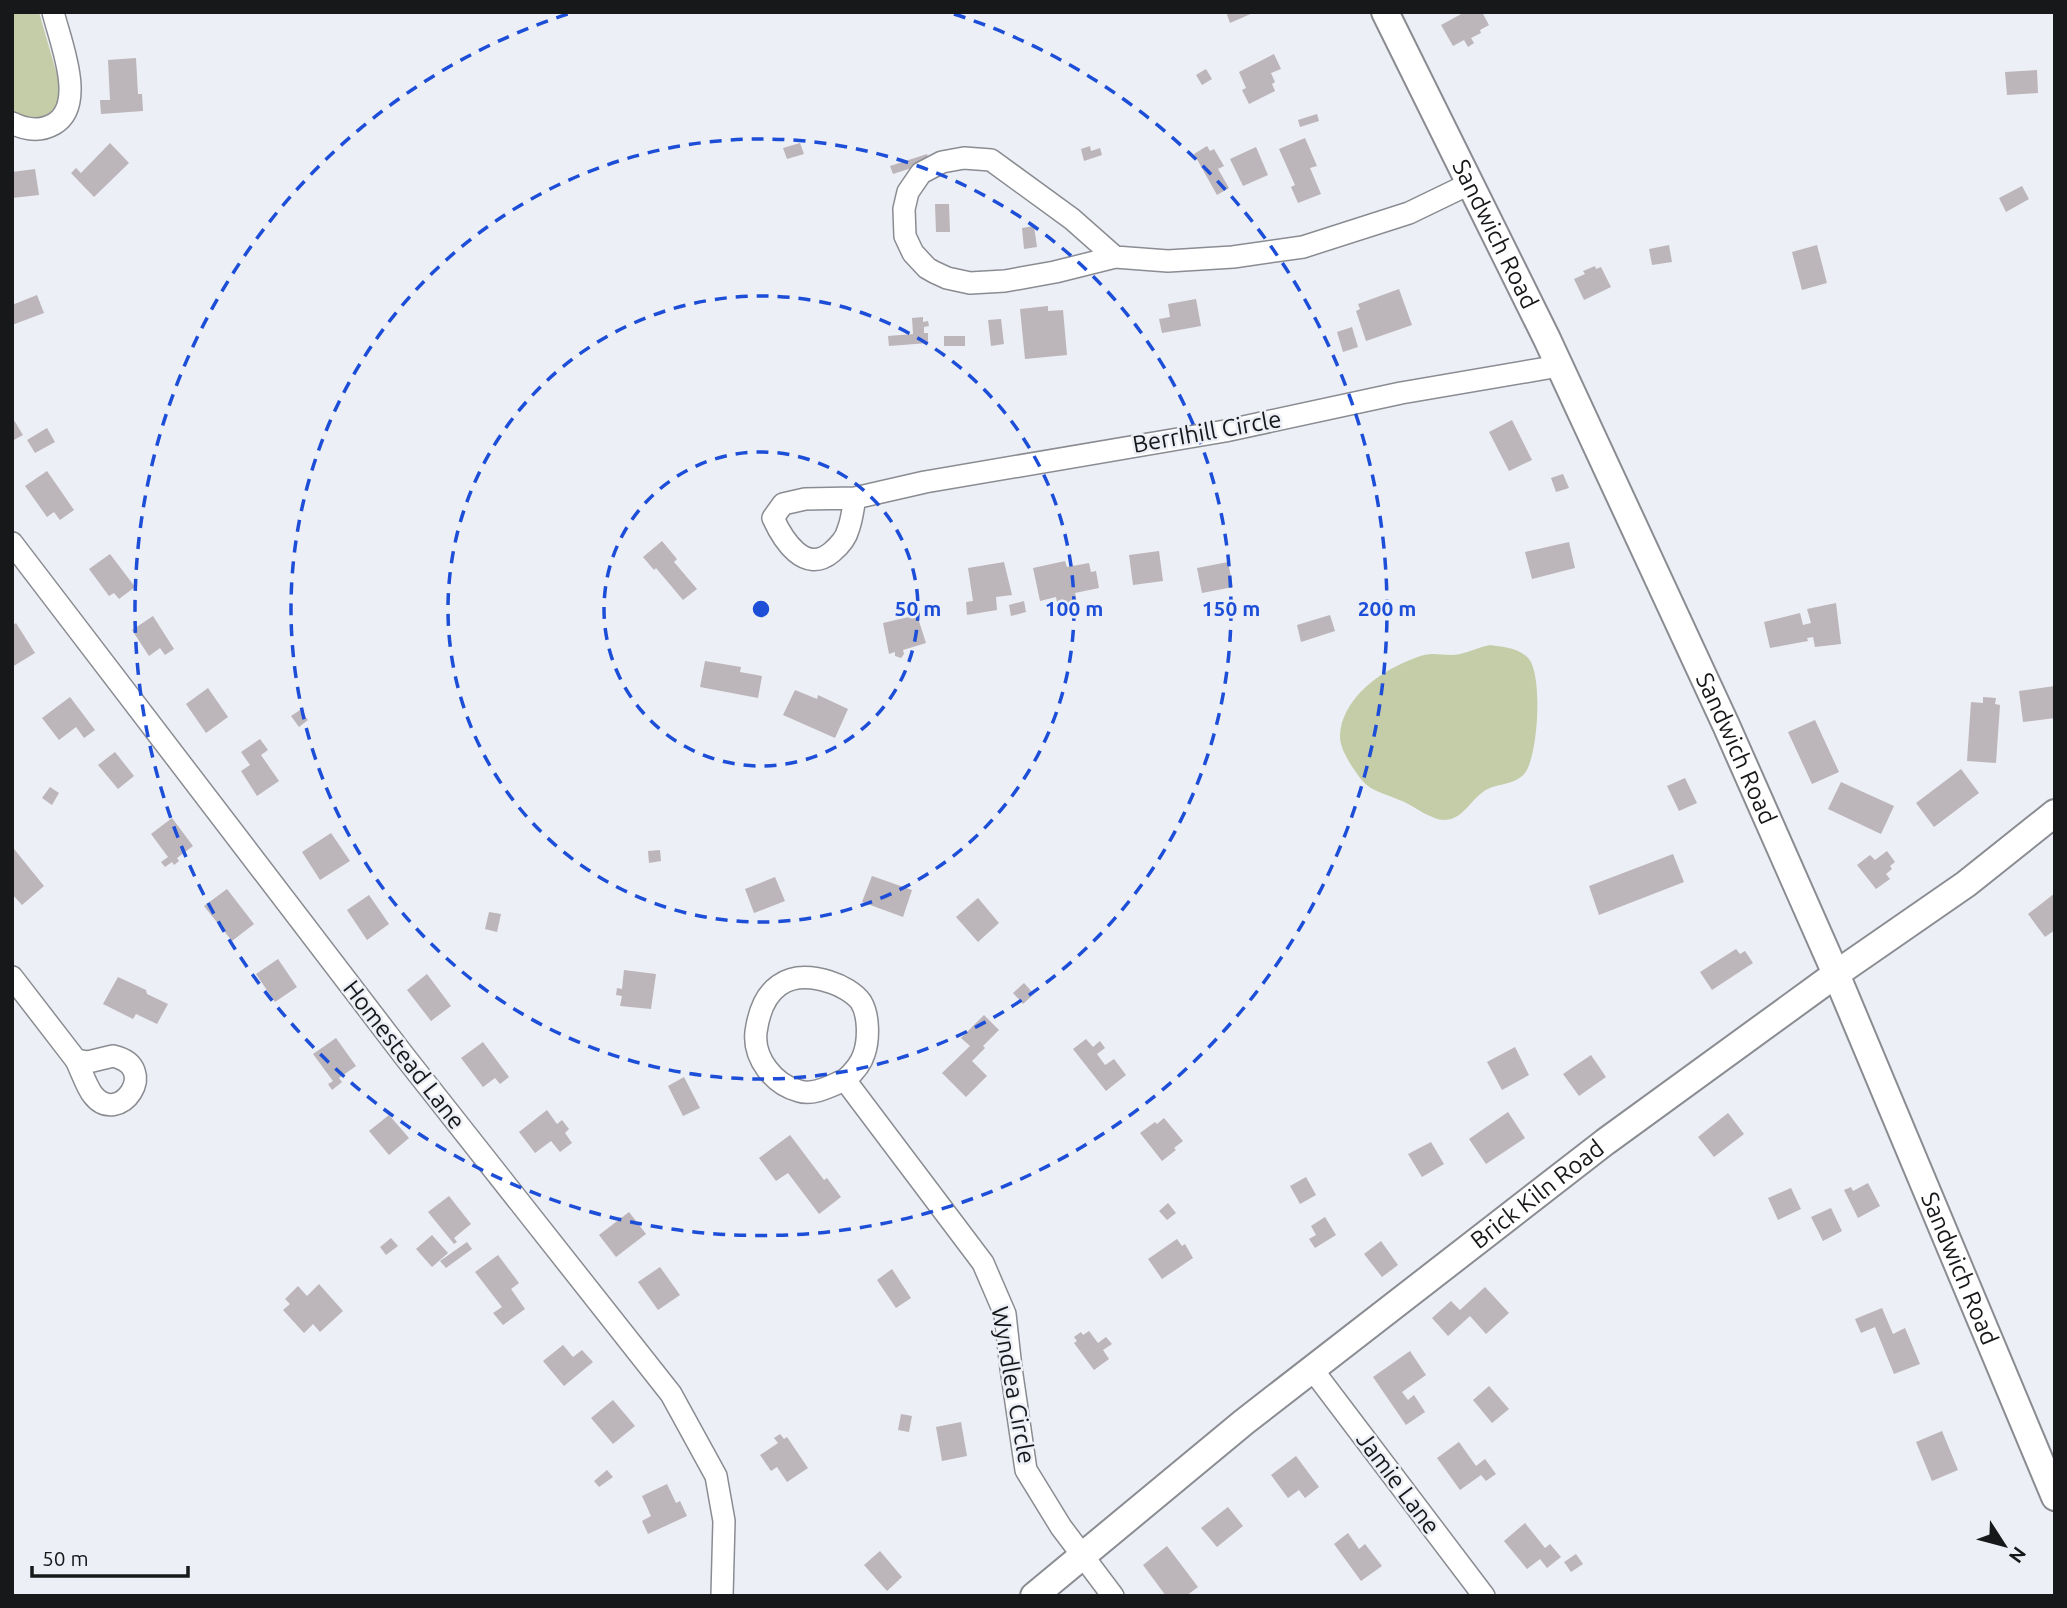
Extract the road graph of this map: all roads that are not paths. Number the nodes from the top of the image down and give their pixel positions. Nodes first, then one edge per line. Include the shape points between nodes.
1 (53, 12) edge
2 (1385, 12) edge
3 (12, 123) edge
4 (1469, 184) junction
5 (1115, 257) junction
6 (1559, 366) junction
7 (855, 498) dead end
8 (12, 543) edge
9 (2055, 813) edge
10 (1836, 975) junction
11 (12, 978) edge
12 (76, 1060) dead end
13 (845, 1080) junction
14 (1312, 1370) junction
15 (2055, 1497) edge
16 (1083, 1555) junction
17 (722, 1596) edge
18 (1034, 1596) edge
19 (1113, 1596) edge
20 (1483, 1596) edge

1 - 3 street via 69,78 68,109 58,122 44,129
2 - 4 main road, Sandwich Road
4 - 5 street via 1409,213 1303,247 1168,261
4 - 6 main road, Sandwich Road
5 - 5 street via 1005,281 970,283 947,278 927,268 905,236 908,192 921,173 942,162 990,160 1072,219
6 - 7 street, BerrIhill Circle
6 - 10 main road, Sandwich Road
8 - 17 street, Homestead Lane via 405,1057 671,1394 716,1476 724,1521
9 - 10 main road, Brick Kiln Road via 1966,884
10 - 14 main road, Brick Kiln Road via 1605,1142
10 - 15 main road, Sandwich Road
11 - 12 street
13 - 13 street via 800,1092 774,1078 761,1062 756,1035 762,1004 777,985 799,977 821,979 840,985 861,1002 868,1024 864,1054
13 - 16 street, Wyndlea Circle via 984,1262 1005,1314 1026,1471
14 - 16 main road, Brick Kiln Road
14 - 20 street, Jamie Lane
16 - 18 main road, Brick Kiln Road
16 - 19 street

